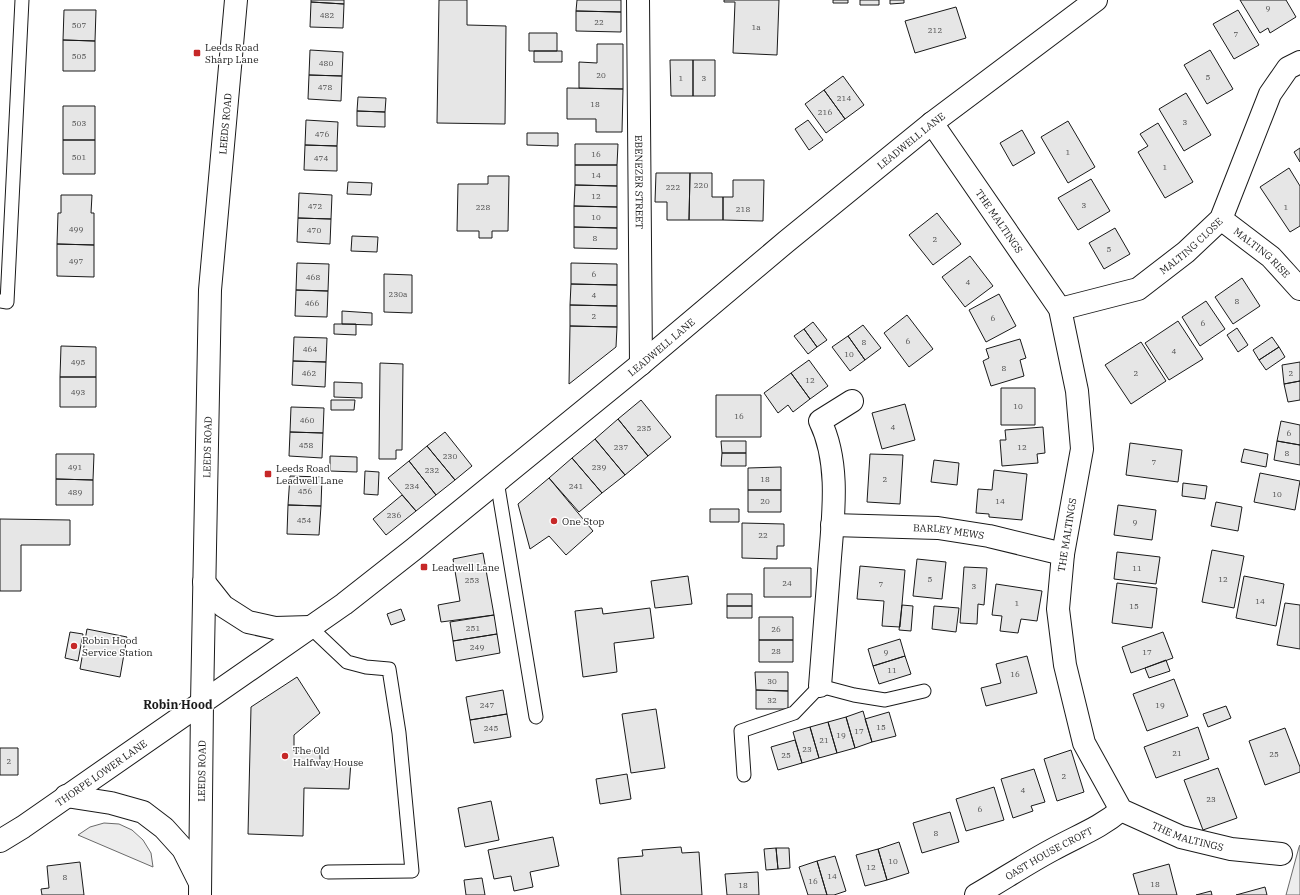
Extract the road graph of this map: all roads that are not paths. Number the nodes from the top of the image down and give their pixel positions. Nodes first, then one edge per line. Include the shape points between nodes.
1 (22, 0) edge
2 (236, 0) edge
3 (638, 0) edge
4 (1096, 0) edge
5 (1300, 62) edge
6 (932, 123) junction
7 (1221, 219) junction
8 (1300, 289) edge
9 (0, 302) edge
10 (1060, 309) junction
11 (641, 364) junction
12 (852, 401) dead end
13 (497, 481) junction
14 (832, 525) junction
15 (1063, 554) junction
16 (204, 582) junction
17 (310, 627) junction
18 (820, 686) junction
19 (924, 692) dead end
20 (202, 703) junction
21 (536, 717) dead end
22 (744, 775) dead end
23 (66, 796) junction
24 (1120, 810) junction
25 (0, 840) edge
26 (1281, 854) dead end
27 (328, 872) dead end
28 (200, 889) edge
29 (976, 895) edge

1 - 9 lane via 7,302
2 - 16 main road, LEEDS ROAD via 210,290
3 - 11 main road, EBENEZER STREET
4 - 6 main road, LEADWELL LANE
5 - 7 main road, MALTING CLOSE via 1288,68 1270,94
6 - 10 main road, THE MALTINGS
6 - 11 main road, LEADWELL LANE
7 - 8 main road, MALTING RISE via 1271,257
7 - 10 main road, MALTING CLOSE via 1186,252 1138,288
10 - 15 main road, THE MALTINGS via 1077,391 1082,449
11 - 13 main road, LEADWELL LANE
12 - 14 main road via 820,421 827,434 834,474
13 - 17 main road, LEADWELL LANE via 344,604
13 - 21 lane
14 - 15 main road, BARLEY MEWS via 938,528 988,536
14 - 18 main road
15 - 24 main road, THE MALTINGS via 1058,609 1065,665 1084,743
16 - 17 main road via 223,606 248,622 275,628
16 - 20 main road, LEEDS ROAD
17 - 20 main road, LEADWELL LANE
17 - 27 lane via 347,662 389,669 400,741 412,871
18 - 19 lane via 885,700
18 - 22 lane via 794,713 741,731
20 - 23 main road, THORPE LOWER LANE
20 - 28 main road, LEEDS ROAD
23 - 25 main road, THORPE LOWER LANE
23 - 28 main road via 111,803 143,812 164,828 182,849
24 - 26 main road, THE MALTINGS via 1181,837 1231,849
24 - 29 main road, OAST HOUSE CROFT via 1095,829 1025,864

